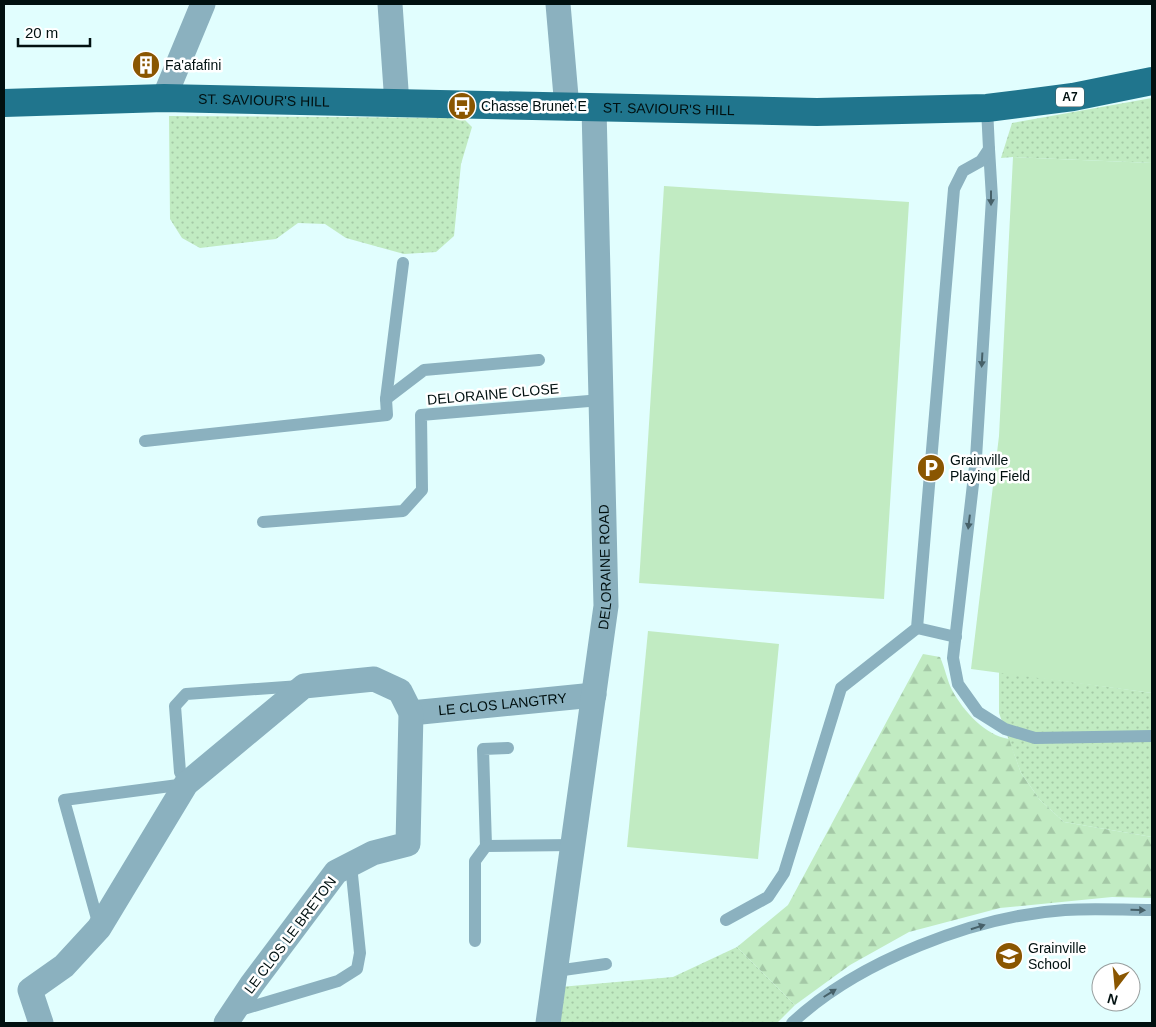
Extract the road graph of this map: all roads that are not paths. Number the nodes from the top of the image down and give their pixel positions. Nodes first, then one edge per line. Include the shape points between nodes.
1 (202, 4) edge
2 (390, 4) edge
3 (558, 4) edge
4 (1152, 81) edge
5 (164, 98) junction
6 (4, 102) edge
7 (397, 104) junction
8 (567, 108) junction
9 (594, 108) junction
10 (988, 108) junction
11 (989, 149) junction
12 (403, 263) dead end
13 (539, 360) dead end
14 (386, 399) junction
15 (601, 400) junction
16 (145, 441) dead end
17 (263, 522) dead end
18 (918, 628) junction
19 (956, 637) junction
20 (304, 686) junction
21 (594, 696) junction
22 (411, 712) junction
23 (1152, 736) edge
24 (508, 748) dead end
25 (186, 784) junction
26 (574, 845) junction
27 (486, 846) junction
28 (351, 865) junction
29 (1152, 910) edge
30 (726, 920) dead end
31 (99, 928) junction
32 (475, 941) dead end
33 (606, 964) dead end
34 (556, 971) junction
35 (230, 1017) edge
36 (544, 1022) edge
37 (41, 1023) edge
38 (792, 1023) edge

1 - 5 street
2 - 7 street
3 - 8 street
4 - 10 main road, ST. SAVIOUR'S HILL / A7 via 1073,97
5 - 6 main road, ST. SAVIOUR'S HILL / A7
5 - 7 main road, ST. SAVIOUR'S HILL / A7
7 - 8 main road, ST. SAVIOUR'S HILL / A7
8 - 9 main road, ST. SAVIOUR'S HILL / A7
9 - 10 main road, ST. SAVIOUR'S HILL / A7 via 817,112
9 - 15 street, DELORAINE ROAD
10 - 11 lane
11 - 18 lane via 981,161 963,171 954,190
11 -> 19 lane via 992,198 976,458
12 - 14 lane
13 - 14 lane via 424,370
14 - 16 lane via 387,415
15 - 17 lane, DELORAINE CLOSE via 421,415 422,490 403,511
15 - 21 street, DELORAINE ROAD via 606,606
18 - 19 lane
18 - 30 lane via 841,688 784,873 768,897
19 - 23 lane via 953,658 958,684 978,712 1006,729 1036,738
20 - 22 street via 374,679 400,691
20 - 25 street
20 - 25 lane via 186,694 175,706 180,772
21 - 22 street, LE CLOS LANGTRY
21 - 26 street, DELORAINE ROAD
22 - 28 street, LE CLOS LE BRETON via 408,844 373,853
24 - 27 lane via 483,749
25 - 31 street
25 - 31 lane via 64,800
26 - 27 lane
26 - 34 street, DELORAINE ROAD
27 - 32 lane via 474,861
28 - 35 street, LE CLOS LE BRETON via 336,872
28 - 35 lane, LE CLOS LE BRETON via 360,953 357,968 338,981
38 -> 29 lane via 812,1005 870,968 916,947 999,920 1064,910
31 - 37 street via 64,966 30,990
33 - 34 lane
34 - 36 street, DELORAINE ROAD

